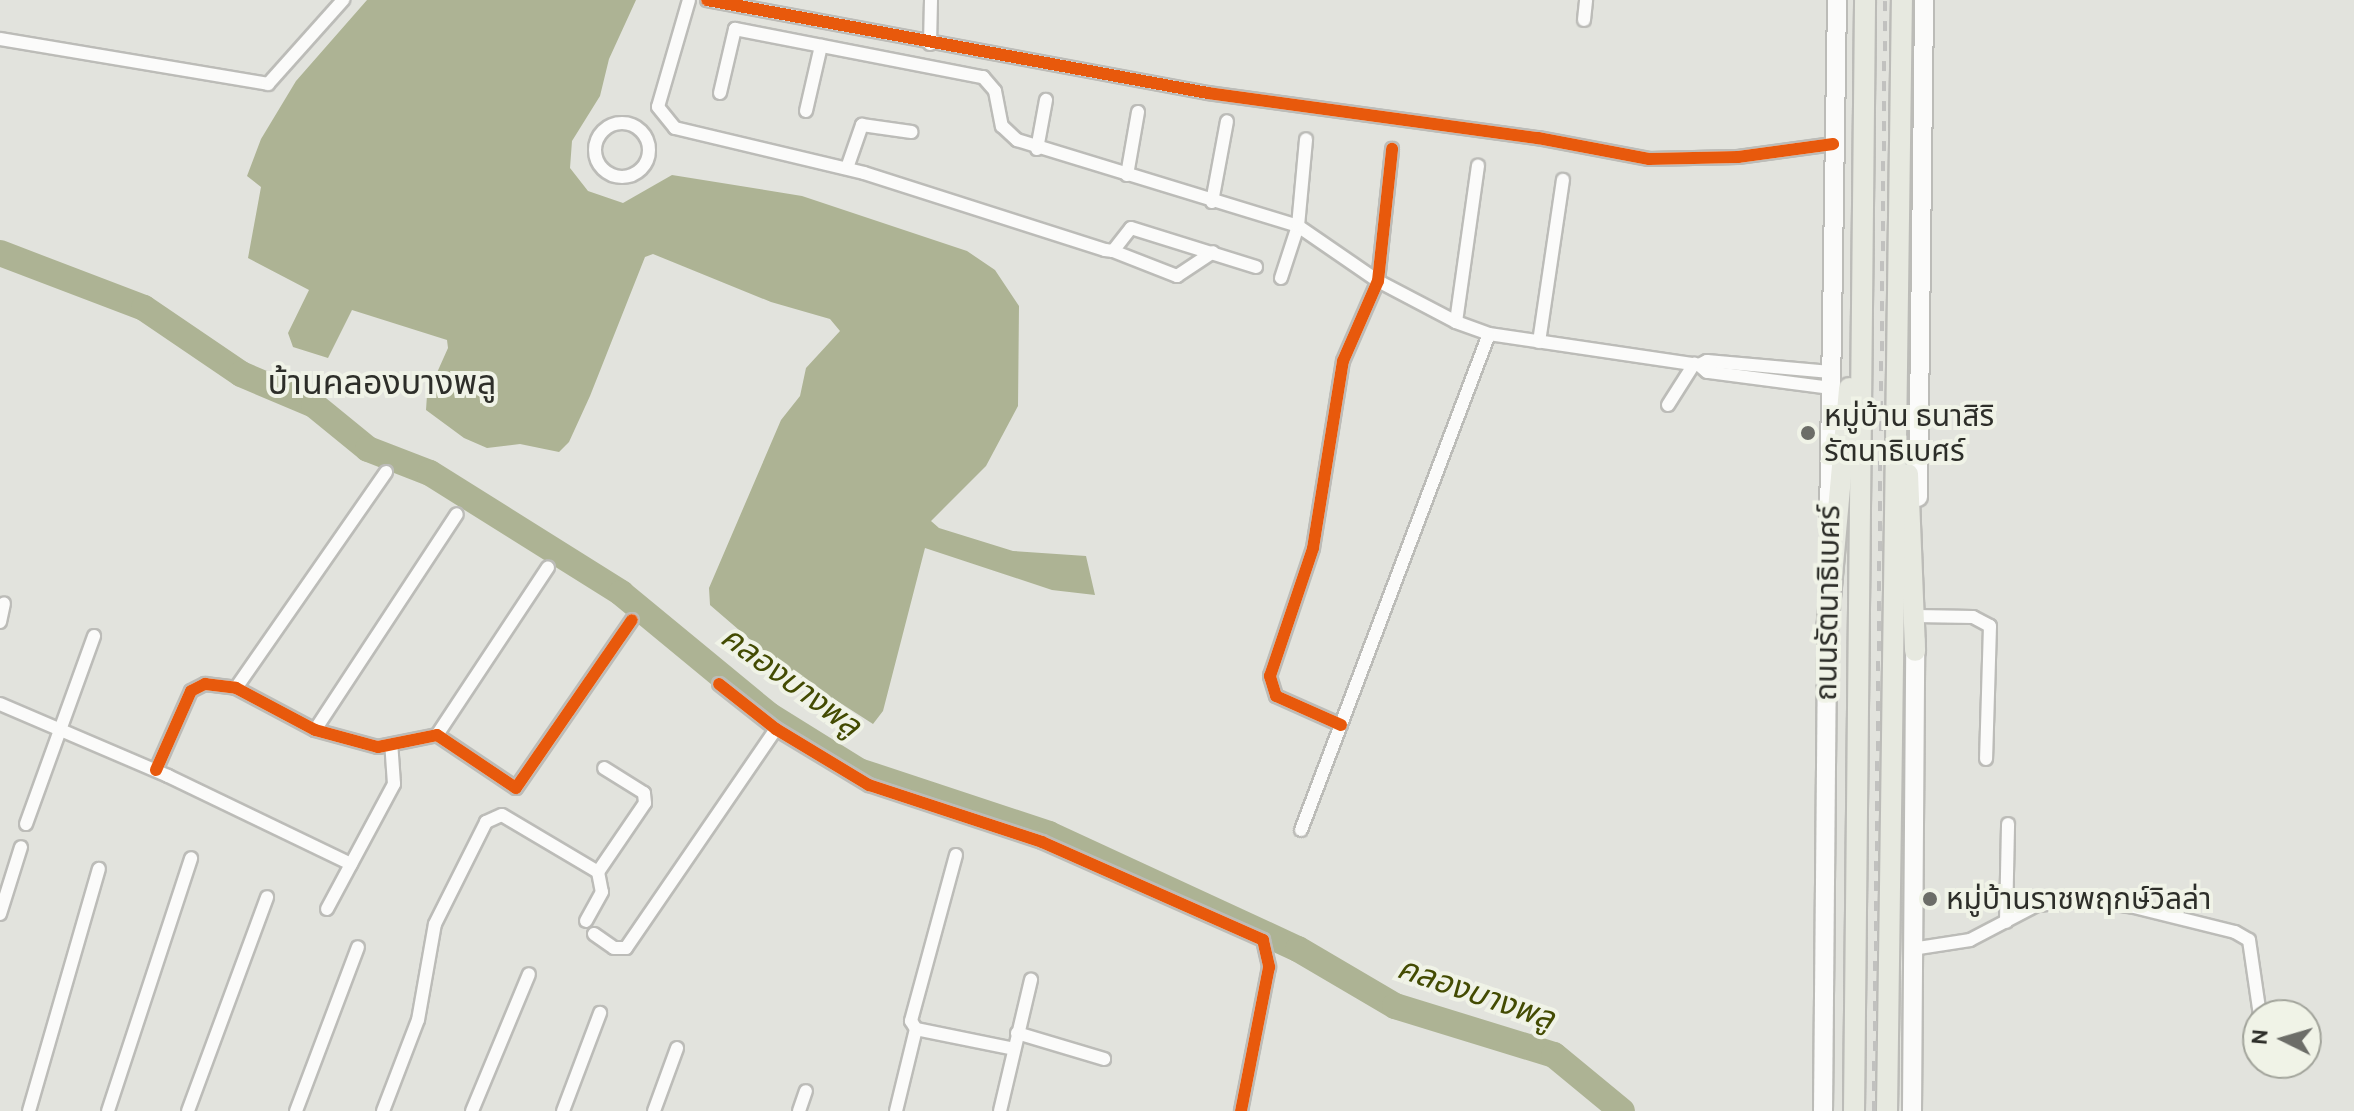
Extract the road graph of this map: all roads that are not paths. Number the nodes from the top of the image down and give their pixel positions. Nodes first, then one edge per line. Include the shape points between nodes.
1 (343, 0) edge
2 (689, 0) edge
3 (707, 0) edge
4 (931, 0) edge
5 (1586, 0) edge
6 (1837, 0) edge
7 (1865, 0) edge
8 (1902, 0) edge
9 (1924, 0) edge
10 (1584, 20) dead end
11 (0, 39) edge
12 (930, 44) junction
13 (821, 46) junction
14 (720, 93) dead end
15 (1046, 100) dead end
16 (806, 111) dead end
17 (1138, 112) dead end
18 (661, 115) junction
19 (1227, 121) dead end
20 (642, 131) junction
21 (912, 132) dead end
22 (1306, 139) dead end
23 (1833, 144) junction
24 (1037, 149) junction
25 (1392, 149) dead end
26 (1478, 166) dead end
27 (847, 168) junction
28 (1127, 175) junction
29 (1563, 180) dead end
30 (1212, 202) junction
31 (1298, 226) junction
32 (1862, 244) junction
33 (1898, 246) junction
34 (1113, 251) junction
35 (1213, 252) junction
36 (1256, 267) dead end
37 (1281, 278) dead end
38 (1378, 281) junction
39 (1456, 322) junction
40 (1489, 334) junction
41 (1539, 342) junction
42 (1696, 364) junction
43 (1831, 380) junction
44 (1668, 405) dead end
45 (386, 472) dead end
46 (457, 514) dead end
47 (548, 567) dead end
48 (4, 603) dead end
49 (1916, 616) junction
50 (632, 620) dead end
51 (0, 622) edge
52 (1827, 631) junction
53 (94, 636) dead end
54 (1915, 651) junction
55 (719, 684) dead end
56 (236, 688) junction
57 (0, 704) edge
58 (1341, 725) junction
59 (60, 729) junction
60 (776, 729) junction
61 (315, 730) junction
62 (437, 735) junction
63 (391, 745) junction
64 (1986, 759) dead end
65 (604, 768) dead end
66 (156, 770) junction
67 (26, 824) dead end
68 (2008, 824) dead end
69 (1301, 830) dead end
70 (21, 847) dead end
71 (956, 855) dead end
72 (191, 858) dead end
73 (351, 864) junction
74 (99, 869) dead end
75 (598, 872) junction
76 (267, 897) dead end
77 (327, 909) dead end
78 (0, 914) edge
79 (586, 921) dead end
80 (2006, 922) junction
81 (594, 934) dead end
82 (358, 947) dead end
83 (1912, 949) junction
84 (529, 974) dead end
85 (1031, 980) dead end
86 (2258, 999) edge
87 (600, 1013) dead end
88 (916, 1029) junction
89 (1017, 1033) junction
90 (677, 1048) dead end
91 (1014, 1049) junction
92 (1104, 1059) dead end
93 (806, 1091) dead end
94 (1823, 1106) edge
95 (29, 1111) edge
96 (108, 1111) edge
97 (188, 1111) edge
98 (296, 1111) edge
99 (383, 1111) edge
100 (472, 1111) edge
101 (563, 1111) edge
102 (654, 1111) edge
103 (799, 1111) edge
104 (896, 1111) edge
105 (1000, 1111) edge
106 (1241, 1111) edge
107 (1854, 1111) edge
108 (1887, 1111) edge
109 (1912, 1111) edge

1 - 11 street via 268,84
2 - 18 street via 660,96
3 - 12 street
4 - 12 street
5 - 10 street
6 - 23 main road, ถนนรัตนาธิเบศร์
7 - 32 main road, ถนนรัตนาธิเบศร์
8 - 33 main road
9 - 49 main road
12 - 23 street via 1208,93 1538,138 1649,159 1738,157
13 - 14 street via 735,29
13 - 16 street
13 - 24 street via 983,77 995,91 1007,133
15 - 24 street
17 - 28 street
18 - 20 street
18 - 27 street via 675,128
19 - 30 street
20 - 20 street via 649,152 638,172 615,177 602,169 594,147 606,127 628,123
21 - 27 street via 862,125
22 - 31 street
23 - 43 main road, ถนนรัตนาธิเบศร์
24 - 28 street
25 - 38 street
26 - 39 street
27 - 34 street
28 - 30 street
29 - 41 street
30 - 31 street
31 - 37 street
31 - 38 street
32 - 52 main road
32 - 107 main road, ถนนรัตนาธิเบศร์
33 - 54 main road
33 - 108 main road
34 - 35 street via 1177,276
34 - 35 street via 1131,228
35 - 36 street
38 - 39 street
38 - 58 street via 1343,361 1313,548 1270,676 1276,696
39 - 40 street
40 - 41 street
40 - 58 street
41 - 42 street
42 - 43 street via 1707,372
42 - 44 street
43 - 52 main road, ถนนรัตนาธิเบศร์
45 - 56 street
46 - 61 street
47 - 62 street
48 - 51 street
49 - 54 main road
49 - 64 street via 1973,617 1990,626
50 - 62 street via 516,788
52 - 94 main road, ถนนรัตนาธิเบศร์
53 - 59 street
54 - 83 main road
55 - 60 street
56 - 61 street
56 - 66 street via 205,684 191,691
57 - 59 street
58 - 69 street
59 - 66 street
59 - 67 street
60 - 81 street via 626,948 614,948
60 - 106 street via 869,785 1042,842 1263,940 1269,967
61 - 63 street via 378,747
62 - 63 street
63 - 73 street via 394,784
65 - 75 street via 644,793 645,803
66 - 73 street
68 - 80 street
70 - 78 street
71 - 88 street via 912,1011
72 - 96 street
73 - 77 street
74 - 95 street
75 - 79 street via 602,892
75 - 99 street via 502,815 486,822 443,901 418,1020
76 - 97 street
80 - 83 street via 1970,940
80 - 86 street via 2037,905 2090,900 2241,934 2249,940
82 - 98 street
83 - 109 main road
84 - 100 street
85 - 89 street
87 - 101 street
88 - 91 street
88 - 104 street
89 - 91 street
89 - 92 street
90 - 102 street
91 - 105 street
93 - 103 street

